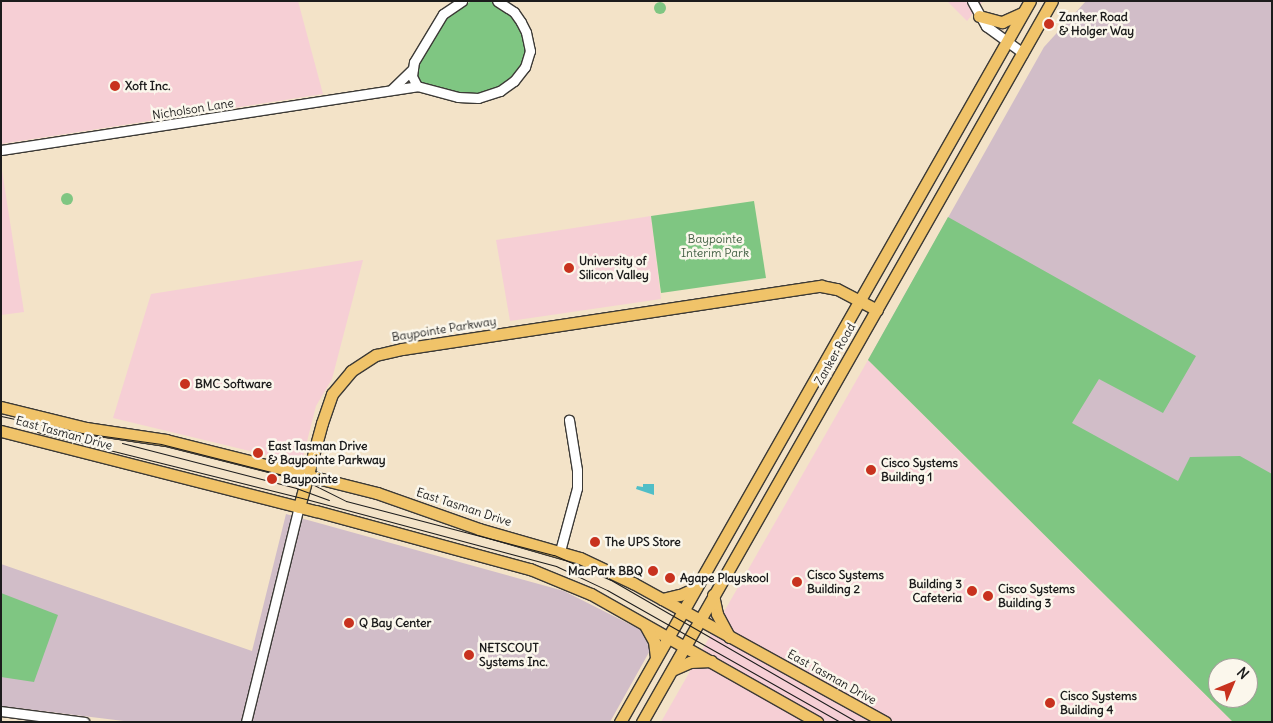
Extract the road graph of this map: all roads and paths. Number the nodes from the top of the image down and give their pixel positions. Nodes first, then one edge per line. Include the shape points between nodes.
1 (462, 1) edge
2 (497, 1) edge
3 (972, 1) edge
4 (1030, 1) edge
5 (1052, 1) edge
6 (1024, 12) junction
7 (979, 16) junction
8 (1006, 41) junction
9 (1023, 53) junction
10 (413, 69) junction
11 (417, 86) junction
12 (388, 92) junction
13 (1, 150) edge
14 (859, 300) junction
15 (877, 310) junction
16 (1, 407) edge
17 (569, 420) dead end
18 (1, 431) edge
19 (308, 476) junction
20 (299, 507) junction
21 (560, 551) junction
22 (696, 588) junction
23 (714, 595) junction
24 (662, 599) junction
25 (682, 611) junction
26 (699, 621) junction
27 (644, 623) junction
28 (668, 636) junction
29 (729, 637) junction
30 (686, 646) junction
31 (656, 658) junction
32 (713, 661) junction
33 (672, 670) junction
34 (1, 711) edge
35 (84, 722) edge
36 (246, 722) edge
37 (620, 722) edge
38 (642, 722) edge
39 (817, 722) edge
40 (885, 722) edge

1 - 10 street via 443,14 429,34
2 - 11 street, Nicholson Lane via 514,12 526,32 530,51 522,73 500,91 478,98 458,98
3 - 7 street
4 - 6 main road, Zanker Road
5 - 9 main road, Zanker Road
6 - 7 main road via 1002,22
6 - 8 main road, Zanker Road
7 - 8 street
8 - 9 street
8 - 14 main road, Zanker Road
9 - 15 main road, Zanker Road
10 - 11 street via 412,76
10 - 12 street
11 - 12 street, Nicholson Lane
12 - 13 street, Nicholson Lane
14 - 15 main road, Baypointe Parkway
14 - 19 main road, Baypointe Parkway via 837,289 821,286 388,351 351,371 332,394
14 - 22 main road, Zanker Road
15 - 23 main road, Zanker Road
16 - 19 main road, East Tasman Drive via 86,428 159,438
17 - 21 street via 577,488
18 - 20 main road, East Tasman Drive
19 - 20 main road, Baypointe Parkway
19 - 21 main road, East Tasman Drive via 390,497 479,530
20 - 27 main road, East Tasman Drive via 530,569 591,594
20 - 36 street, Baypointe Parkway
21 - 24 main road, East Tasman Drive via 597,565
22 - 24 main road
22 - 25 main road, Zanker Road
23 - 26 main road, Zanker Road
23 - 29 main road via 718,614
24 - 25 main road, East Tasman Drive
25 - 26 main road, East Tasman Drive
25 - 28 main road, Zanker Road
26 - 29 main road, East Tasman Drive
26 - 30 main road, Zanker Road
27 - 28 main road, East Tasman Drive
27 - 31 main road via 652,636
28 - 30 main road, East Tasman Drive
28 - 31 main road, Zanker Road
29 - 40 main road, East Tasman Drive
30 - 32 main road, East Tasman Drive
30 - 33 main road, Zanker Road
31 - 37 main road, Zanker Road
32 - 33 main road via 690,662
32 - 39 main road, East Tasman Drive
33 - 38 main road, Zanker Road
34 - 35 street

